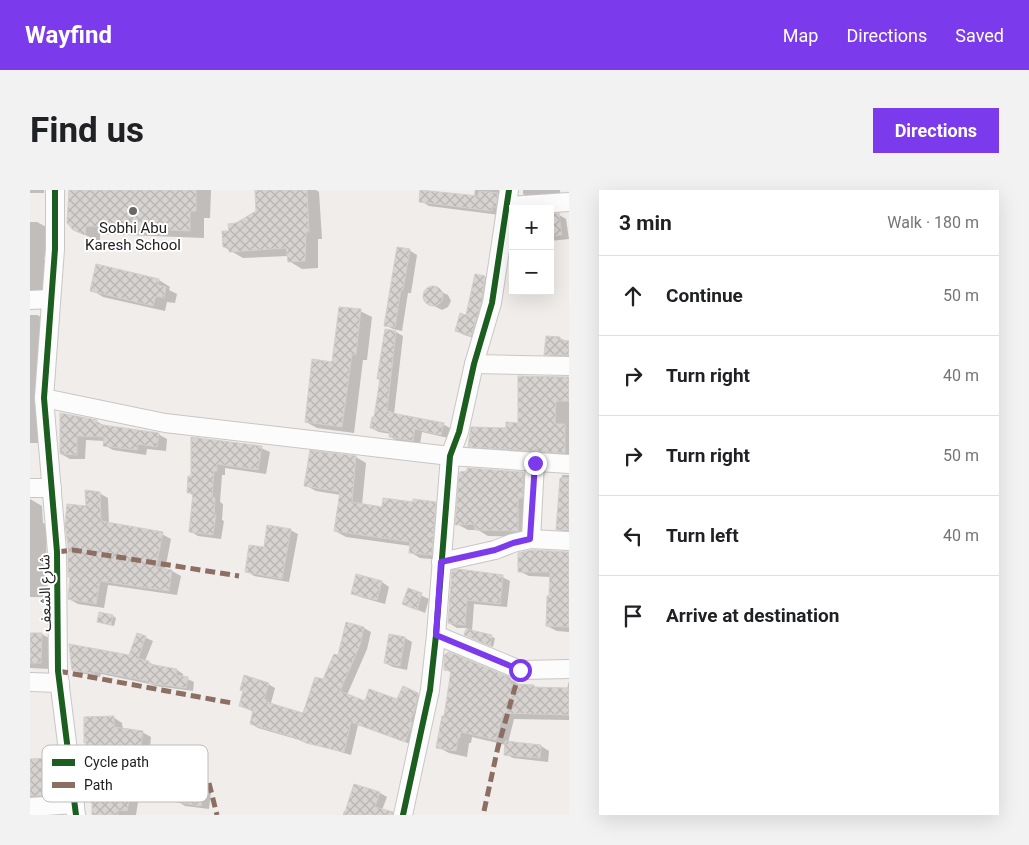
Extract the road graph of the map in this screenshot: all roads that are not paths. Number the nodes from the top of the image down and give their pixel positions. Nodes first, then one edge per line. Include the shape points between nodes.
1 (55, 190) edge
2 (508, 198) edge
3 (569, 202) edge
4 (51, 299) junction
5 (30, 300) edge
6 (474, 364) junction
7 (569, 366) edge
8 (44, 398) junction
9 (450, 456) junction
10 (535, 463) junction
11 (569, 464) edge
12 (30, 488) edge
13 (52, 488) junction
14 (530, 539) junction
15 (569, 541) edge
16 (441, 562) junction
17 (436, 635) junction
18 (569, 669) edge
19 (30, 682) edge
20 (60, 684) junction
21 (68, 745) edge
22 (30, 807) edge
23 (76, 810) edge
24 (403, 815) edge

1 - 4 street, شارع الشعف
2 - 3 street
2 - 6 street via 492,303
4 - 5 street
4 - 8 street, شارع الشعف
6 - 7 street
6 - 9 street via 459,432
8 - 9 street via 165,423
8 - 13 street, شارع الشعف
9 - 10 street
9 - 16 street
10 - 11 street
10 - 14 street
12 - 13 street
13 - 20 street, شارع الشعف
14 - 15 street
14 - 16 street
16 - 17 street
17 - 18 street via 520,670
17 - 24 street via 430,690
19 - 20 street
20 - 21 street, شارع الشعف
22 - 23 street

